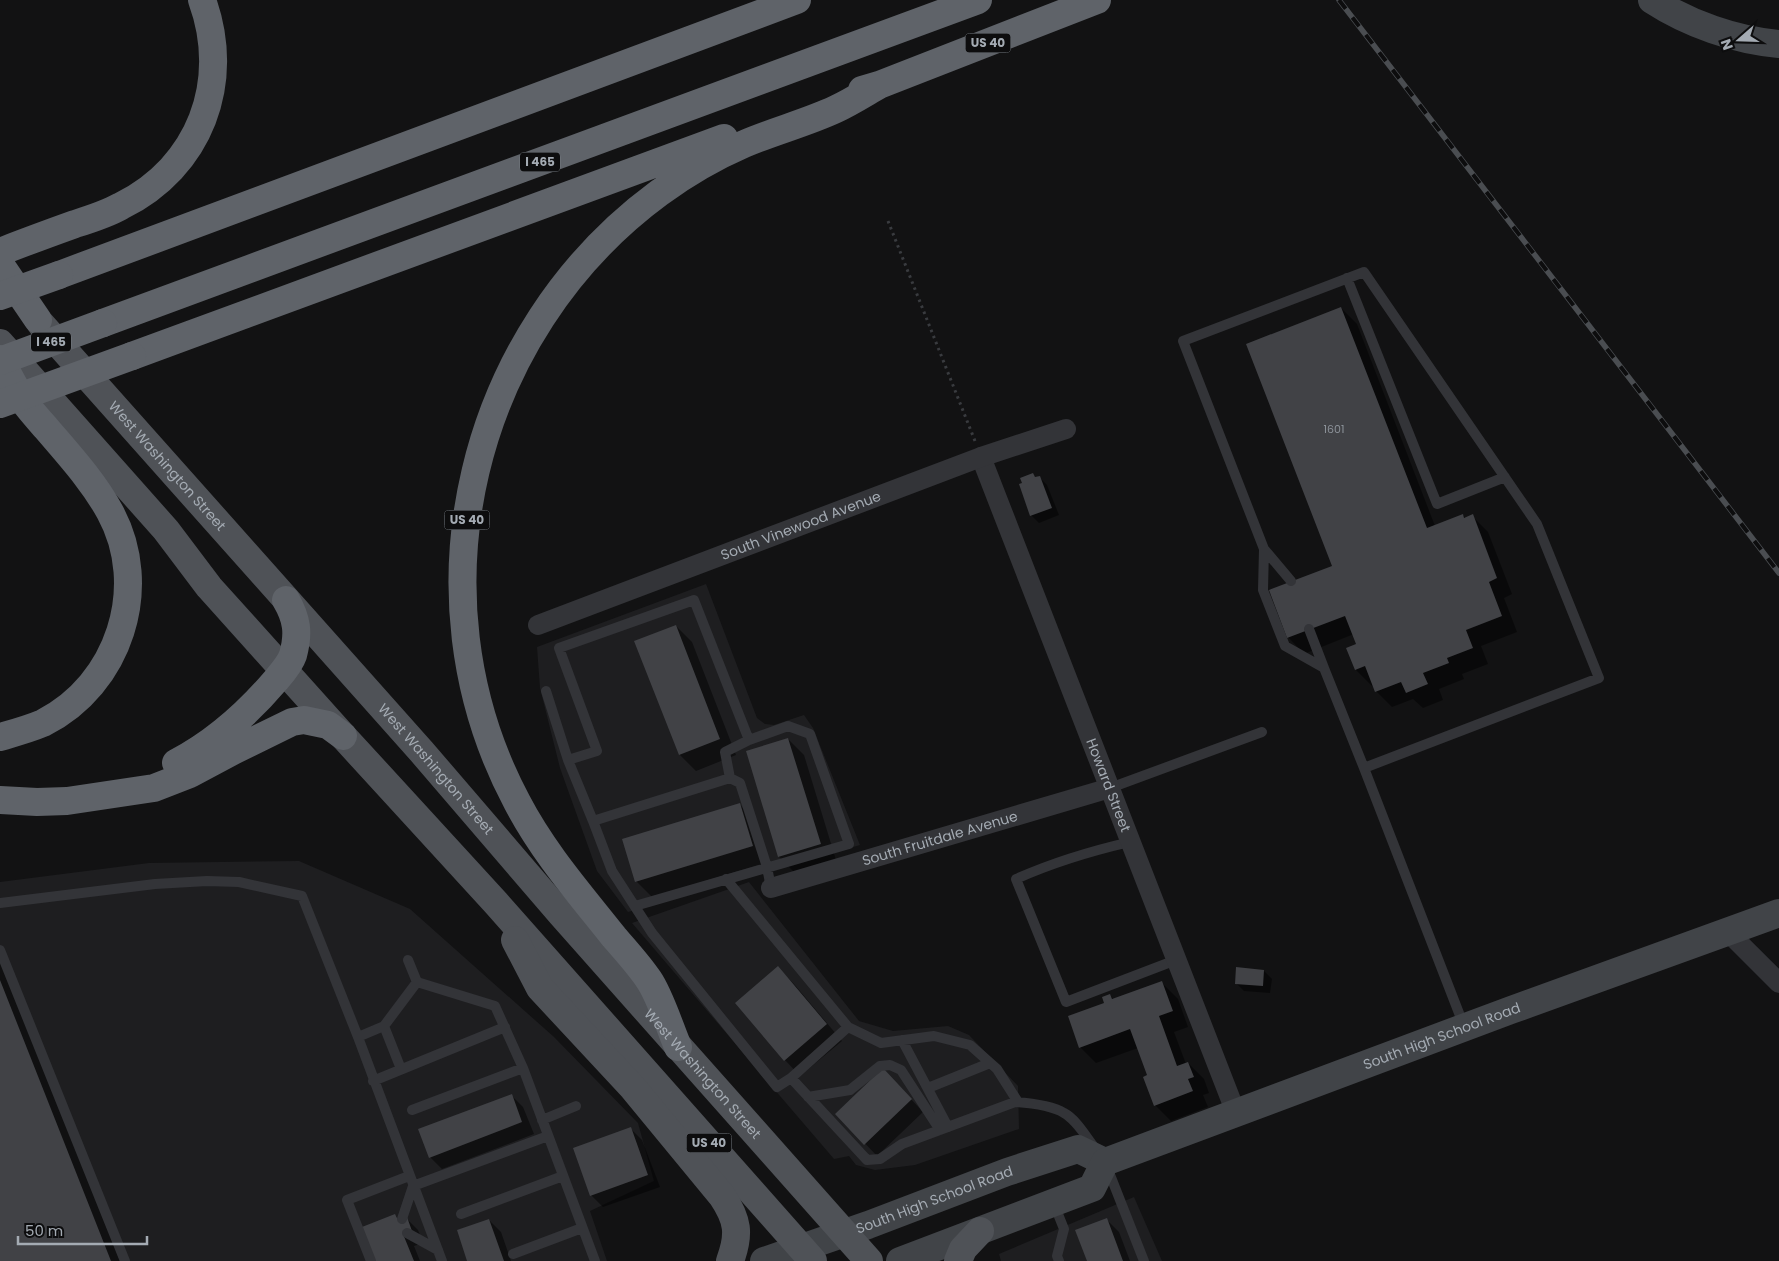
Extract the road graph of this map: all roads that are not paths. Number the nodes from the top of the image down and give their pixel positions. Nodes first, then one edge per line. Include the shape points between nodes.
1 (202, 0) edge
2 (797, 0) edge
3 (978, 0) edge
4 (1097, 0) edge
5 (1652, 0) edge
6 (1779, 44) edge
7 (879, 85) junction
8 (0, 252) edge
9 (0, 264) edge
10 (0, 278) edge
11 (1347, 278) junction
12 (0, 296) edge
13 (38, 320) junction
14 (0, 343) edge
15 (0, 360) edge
16 (0, 404) edge
17 (1066, 429) dead end
18 (981, 457) junction
19 (1505, 477) junction
20 (1264, 549) junction
21 (1291, 581) dead end
22 (286, 600) junction
23 (538, 625) dead end
24 (1309, 629) dead end
25 (1324, 668) junction
26 (284, 670) junction
27 (546, 691) dead end
28 (1262, 732) dead end
29 (343, 736) junction
30 (0, 738) edge
31 (750, 740) junction
32 (568, 760) junction
33 (1364, 768) junction
34 (730, 778) junction
35 (1110, 788) junction
36 (119, 792) junction
37 (0, 800) edge
38 (593, 821) junction
39 (1130, 842) junction
40 (767, 867) junction
41 (726, 879) junction
42 (771, 888) joint
43 (0, 903) edge
44 (496, 903) junction
45 (635, 906) junction
46 (1779, 913) edge
47 (1728, 932) junction
48 (0, 950) edge
49 (408, 960) dead end
50 (1176, 960) junction
51 (418, 982) junction
52 (1779, 982) edge
53 (384, 1026) junction
54 (505, 1027) junction
55 (848, 1027) junction
56 (1464, 1027) junction
57 (358, 1037) junction
58 (902, 1040) junction
59 (678, 1047) junction
60 (990, 1063) junction
61 (523, 1068) junction
62 (401, 1069) junction
63 (791, 1078) junction
64 (373, 1080) junction
65 (928, 1088) junction
66 (808, 1097) junction
67 (1018, 1102) junction
68 (576, 1106) dead end
69 (412, 1110) dead end
70 (1236, 1113) junction
71 (542, 1120) junction
72 (944, 1129) junction
73 (548, 1136) junction
74 (1105, 1162) junction
75 (563, 1176) junction
76 (411, 1181) junction
77 (1054, 1203) junction
78 (461, 1214) dead end
79 (402, 1219) dead end
80 (582, 1228) junction
81 (980, 1230) junction
82 (407, 1233) dead end
83 (844, 1233) junction
84 (438, 1250) junction
85 (514, 1254) dead end
86 (807, 1254) edge
87 (125, 1261) edge
88 (371, 1261) edge
89 (442, 1261) edge
90 (595, 1261) edge
91 (730, 1261) edge
92 (764, 1261) edge
93 (869, 1261) edge
94 (900, 1261) edge
95 (958, 1261) edge
96 (1059, 1261) edge
97 (1144, 1261) edge

1 - 8 highway via 213,42 214,68 204,116 186,150 155,185 130,201 104,214
2 - 12 highway, bridge
3 - 15 highway, I 465, bridge
4 - 7 highway, US 40
5 - 6 street via 1712,29
7 - 16 highway, bridge via 822,102
7 - 59 highway, US 40 via 836,109 744,144 712,160 628,217 573,274 535,325 488,422 478,460 466,529 463,590 466,649 487,734 518,804 541,843 650,982
9 - 13 highway
10 - 13 main road, West Washington Street
11 - 19 lane via 1364,272
11 - 19 lane via 1437,504
11 - 20 lane via 1183,341
13 - 22 main road, West Washington Street
14 - 26 main road, US 40 via 166,530 209,587
15 - 30 highway via 22,400 94,486 111,514 120,534 128,573 128,599 118,642 95,679 64,710 43,723
17 - 18 street, South Vinewood Avenue
18 - 23 street, South Vinewood Avenue
18 - 35 street, Howard Street
19 - 33 lane via 1536,524 1599,678
20 - 21 lane
20 - 25 lane via 1263,590 1285,646
22 - 26 highway via 295,616 296,636 292,657
22 - 59 main road, West Washington Street
24 - 25 lane
25 - 33 lane
26 - 29 main road, US 40
26 - 36 highway via 261,697 225,730 181,760
27 - 32 lane
28 - 35 lane
29 - 36 highway via 328,725 304,720 292,722 190,774 154,788
29 - 44 main road, US 40
31 - 32 lane via 694,600 559,648 597,751
31 - 34 lane via 725,752
31 - 40 lane via 788,726 810,734 849,844
32 - 38 lane
33 - 56 lane
34 - 38 lane
34 - 40 lane via 740,783
35 - 39 street, Howard Street
35 - 42 street, South Fruitdale Avenue
36 - 37 highway via 67,801
38 - 45 lane via 612,871
39 - 50 street, Howard Street
39 - 50 lane via 1092,850 1016,879 1066,1002
40 - 41 lane
40 - 42 lane
41 - 45 lane
41 - 55 lane
43 - 57 lane via 155,884 207,881 239,882 302,896
44 - 86 main road, US 40
44 - 91 main road via 540,988 632,1088 732,1209 737,1232
45 - 63 lane via 652,933 777,1087
46 - 47 street, South High School Road
47 - 52 street
47 - 56 street, South High School Road
48 - 87 lane
49 - 51 lane
50 - 70 street, Howard Street
51 - 53 lane
51 - 54 lane via 495,1006
53 - 57 lane
53 - 62 lane
54 - 61 lane
54 - 62 lane
55 - 58 lane via 881,1043
55 - 63 lane
56 - 70 street, South High School Road
57 - 64 lane
58 - 60 lane via 934,1036 970,1045
58 - 65 lane
59 - 83 main road, West Washington Street
60 - 65 lane
60 - 67 lane
61 - 69 lane
61 - 71 lane
62 - 64 lane
63 - 66 lane
64 - 76 lane
65 - 72 lane
66 - 72 lane via 867,1160 880,1159 902,1144
66 - 72 lane via 850,1090 880,1066 890,1065 901,1070
67 - 72 lane
67 - 74 lane via 1064,1113
68 - 71 lane
70 - 74 street, South High School Road
71 - 73 lane
73 - 75 lane
73 - 76 lane
74 - 77 street via 1092,1188
74 - 83 street, South High School Road via 1078,1149
74 - 97 lane
75 - 78 lane
75 - 80 lane
76 - 79 lane
76 - 84 lane
76 - 88 lane via 347,1200
77 - 81 street
77 - 96 lane via 1064,1229 1057,1256
80 - 85 lane
80 - 90 lane
81 - 94 street
81 - 95 main road via 963,1249
82 - 84 lane
83 - 86 street, South High School Road
83 - 93 main road, West Washington Street
84 - 89 lane
86 - 92 street, South High School Road

